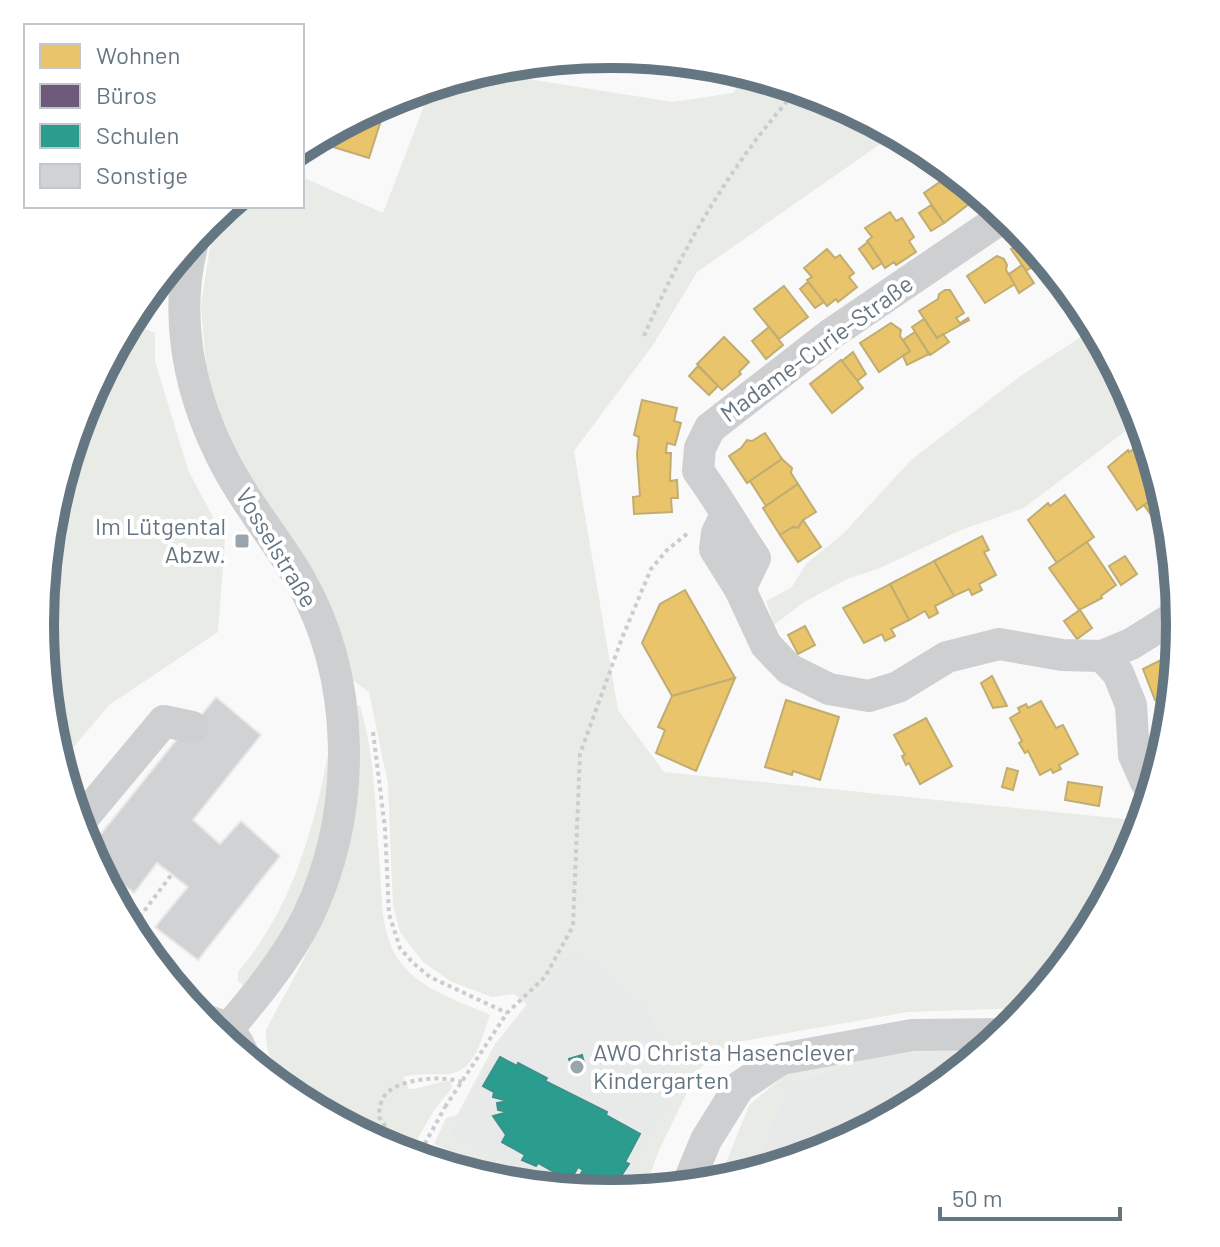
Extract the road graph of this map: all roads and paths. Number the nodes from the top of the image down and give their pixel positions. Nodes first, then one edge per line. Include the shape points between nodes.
1 (790, 98) edge
2 (995, 222) edge
3 (190, 259) edge
4 (644, 336) dead end
5 (722, 524) junction
6 (1166, 622) edge
7 (1102, 656) junction
8 (192, 727) dead end
9 (372, 727) dead end
10 (1144, 777) edge
11 (88, 812) edge
12 (172, 874) dead end
13 (139, 918) edge
14 (507, 1013) junction
15 (220, 1020) edge
16 (985, 1034) edge
17 (462, 1082) junction
18 (391, 1134) edge
19 (423, 1147) edge
20 (692, 1173) edge

1 - 4 path via 718,197
2 - 5 street, Madame-Curie-Straße via 831,334 710,428 700,448 698,471 722,502
3 - 15 street, Vosselstraße via 184,322 189,367 203,414 220,455 299,578 322,628 343,724 342,795 335,836 307,918 280,962
5 - 7 street, Madame-Curie-Straße via 755,558 740,589 766,645 789,669 829,689 869,696 898,687 947,657 999,644
5 - 14 path via 688,533 651,569 580,754 573,926 545,977
6 - 7 street, Madame-Curie-Straße
7 - 10 street via 1118,673 1131,705 1134,755
8 - 11 street via 164,721
9 - 14 path via 389,914 400,948 430,977
12 - 13 path
14 - 17 path
16 - 20 street via 912,1035 781,1059 739,1087
17 - 18 path via 408,1082 387,1092 379,1117
17 - 19 path, bridge

